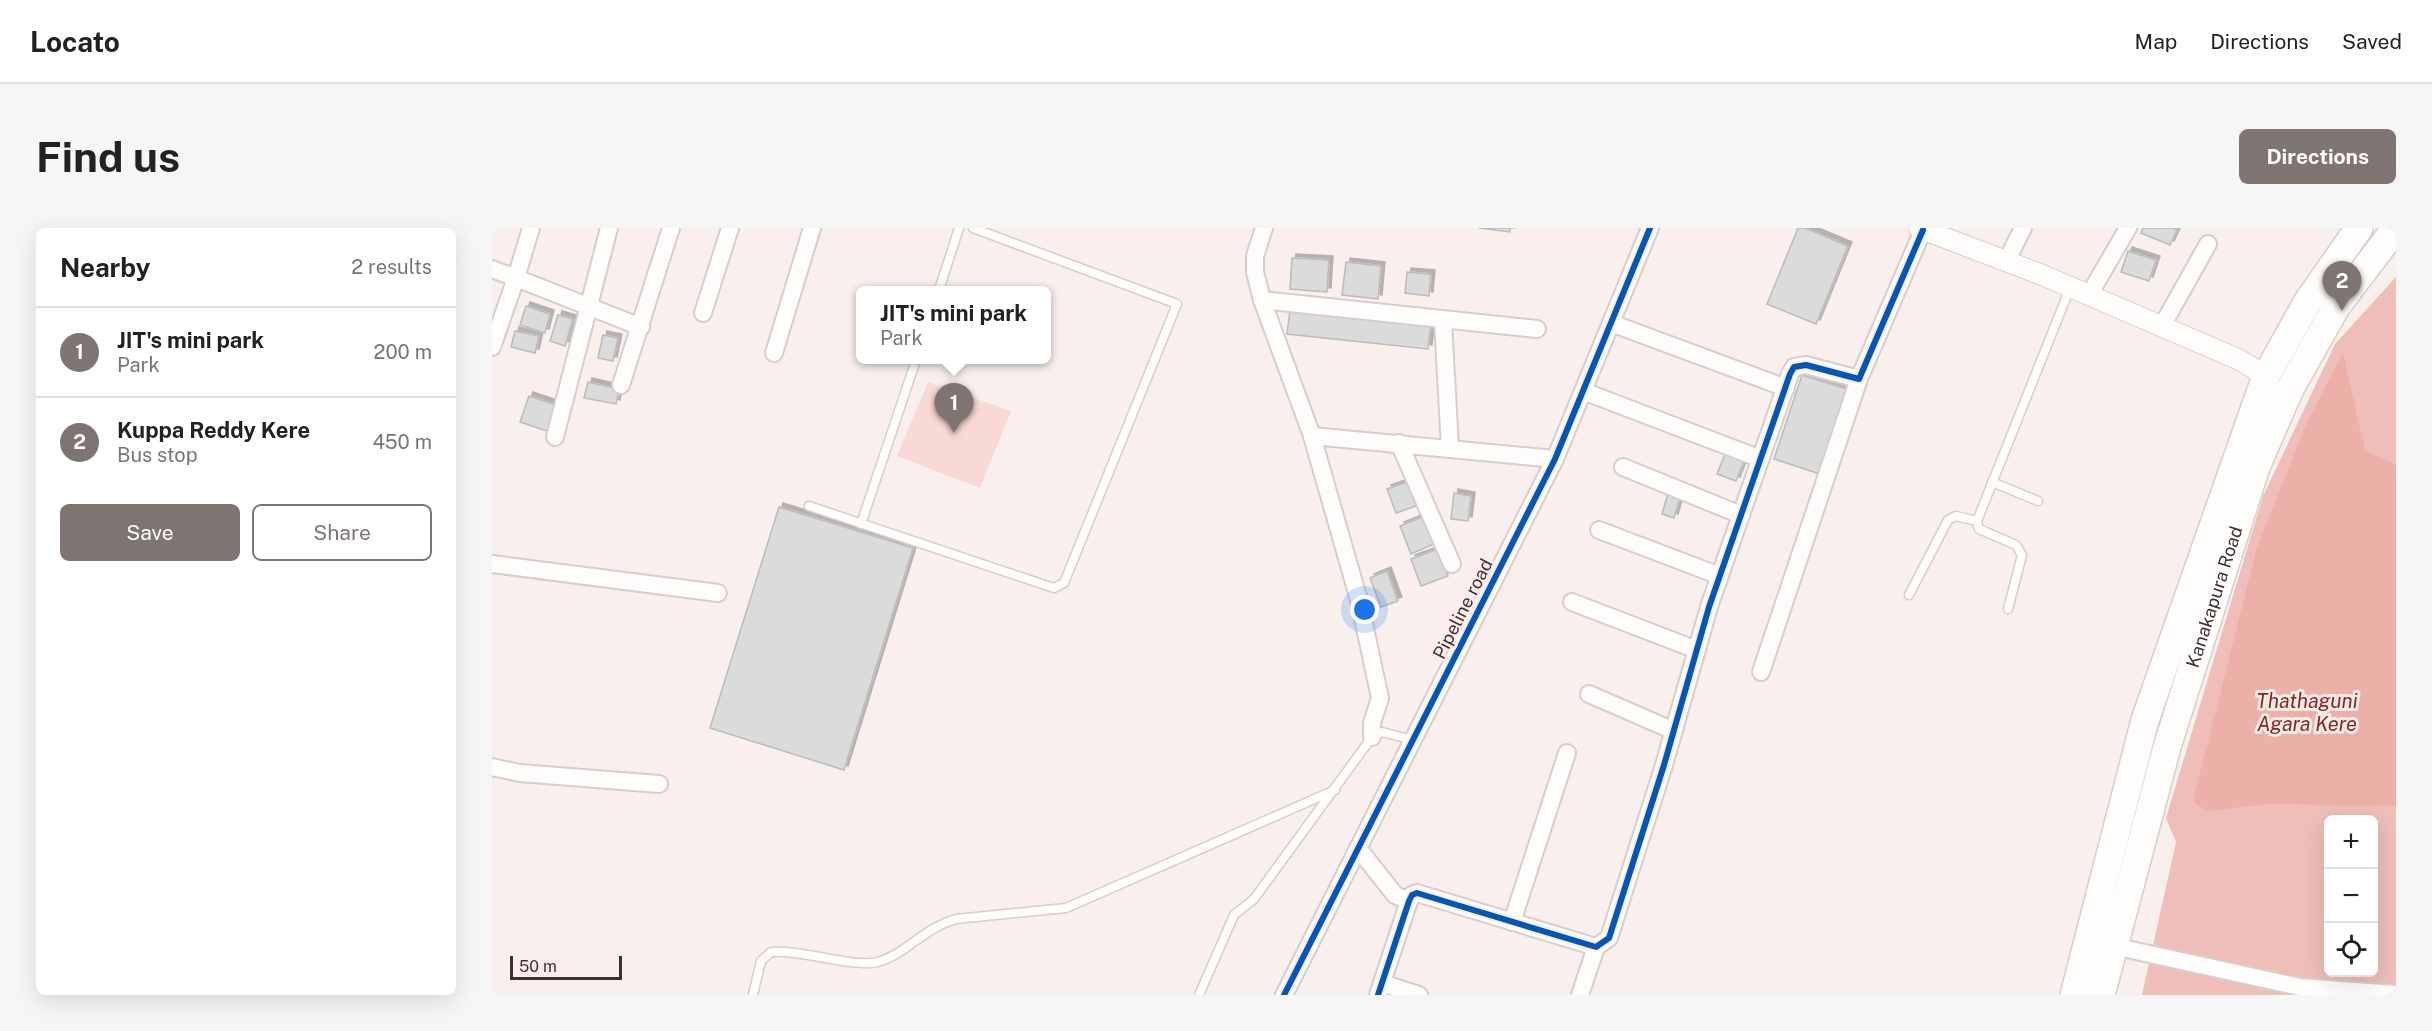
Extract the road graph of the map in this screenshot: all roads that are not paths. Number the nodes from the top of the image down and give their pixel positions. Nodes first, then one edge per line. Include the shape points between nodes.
1 (531, 228) edge
2 (609, 228) edge
3 (671, 228) edge
4 (730, 228) edge
5 (812, 228) edge
6 (959, 228) edge
7 (973, 228) edge
8 (1264, 228) edge
9 (1650, 228) edge
10 (2023, 228) edge
11 (2128, 228) edge
12 (2358, 228) edge
13 (1921, 229) edge
14 (2384, 232) edge
15 (2208, 244) dead end
16 (2006, 261) junction
17 (492, 269) edge
18 (516, 278) junction
19 (941, 286) edge
20 (2070, 287) junction
21 (2090, 295) junction
22 (1262, 300) junction
23 (588, 305) junction
24 (703, 313) dead end
25 (1443, 321) junction
26 (1611, 323) junction
27 (641, 327) junction
28 (2162, 327) junction
29 (1537, 329) dead end
30 (492, 347) edge
31 (774, 353) dead end
32 (915, 364) edge
33 (2266, 376) junction
34 (1859, 379) junction
35 (621, 385) dead end
36 (1786, 388) junction
37 (1583, 391) junction
38 (1312, 436) junction
39 (555, 437) dead end
40 (1399, 443) junction
41 (1450, 448) junction
42 (1555, 459) junction
43 (1761, 459) junction
44 (1623, 467) dead end
45 (1992, 482) junction
46 (2038, 501) dead end
47 (809, 506) dead end
48 (1741, 515) junction
49 (1977, 521) junction
50 (861, 524) junction
51 (1599, 530) dead end
52 (492, 564) edge
53 (1452, 564) dead end
54 (1720, 576) junction
55 (718, 592) dead end
56 (1909, 595) dead end
57 (1572, 602) dead end
58 (2008, 609) dead end
59 (1697, 650) junction
60 (1761, 672) dead end
61 (1589, 693) dead end
62 (1674, 731) junction
63 (1372, 737) junction
64 (1413, 740) junction
65 (1567, 753) dead end
66 (492, 766) edge
67 (659, 784) dead end
68 (1335, 790) junction
69 (1358, 848) junction
70 (1409, 901) junction
71 (1512, 922) junction
72 (2113, 946) junction
73 (1596, 947) junction
74 (1380, 989) edge
75 (2396, 994) edge
76 (753, 995) edge
77 (1199, 995) edge
78 (1284, 995) edge
79 (1419, 995) edge
80 (1581, 995) edge
81 (2074, 995) edge
82 (2101, 995) edge

1 - 18 street
2 - 23 street
3 - 27 street
4 - 24 street
5 - 31 street
6 - 19 lane
7 - 50 lane via 1173,301 1177,308 1059,587
8 - 22 street via 1254,264
9 - 26 street, Pipeline road
10 - 16 street
11 - 21 street
12 - 33 highway, Kanakapura Road via 2308,301
13 - 16 street
13 - 34 street
14 - 72 highway, Kanakapura Road via 2290,389 2256,467 2167,747
15 - 28 street
16 - 20 street
17 - 18 street
18 - 23 street
18 - 30 street
20 - 21 street
20 - 45 lane
21 - 28 street
22 - 25 street
22 - 38 street
23 - 27 street
23 - 39 street
25 - 29 street
25 - 41 street
26 - 36 street
26 - 37 street, Pipeline road
27 - 35 street
28 - 33 street via 2240,360
32 - 50 lane
33 - 81 highway, Kanakapura Road via 2145,720
34 - 36 street via 1806,365 1794,367
34 - 60 street
36 - 43 street
37 - 42 street, Pipeline road
37 - 43 street
38 - 40 street
38 - 63 street via 1359,600 1380,698
40 - 41 street
40 - 53 street
41 - 42 street
42 - 64 street, Pipeline road
43 - 48 street
44 - 48 street
45 - 46 lane
45 - 49 lane
47 - 50 lane
48 - 54 street
49 - 56 lane via 1956,516 1948,520
49 - 58 lane via 1979,529 2016,545 2022,555
51 - 54 street
52 - 55 street
54 - 59 street
57 - 59 street
59 - 62 street
61 - 62 street
62 - 73 street via 1609,938
63 - 64 lane via 1382,732
63 - 68 lane
64 - 69 street, Pipeline road
65 - 71 street
66 - 67 street via 520,773
68 - 76 lane via 1057,911 942,923 877,962 771,952 761,961
68 - 77 lane via 1254,899 1238,910
69 - 70 street via 1395,895
69 - 78 street, Pipeline road
70 - 71 street via 1417,893
70 - 74 street
71 - 73 street
72 - 75 street via 2300,987
72 - 82 highway, Kanakapura Road
73 - 80 street
74 - 79 street

